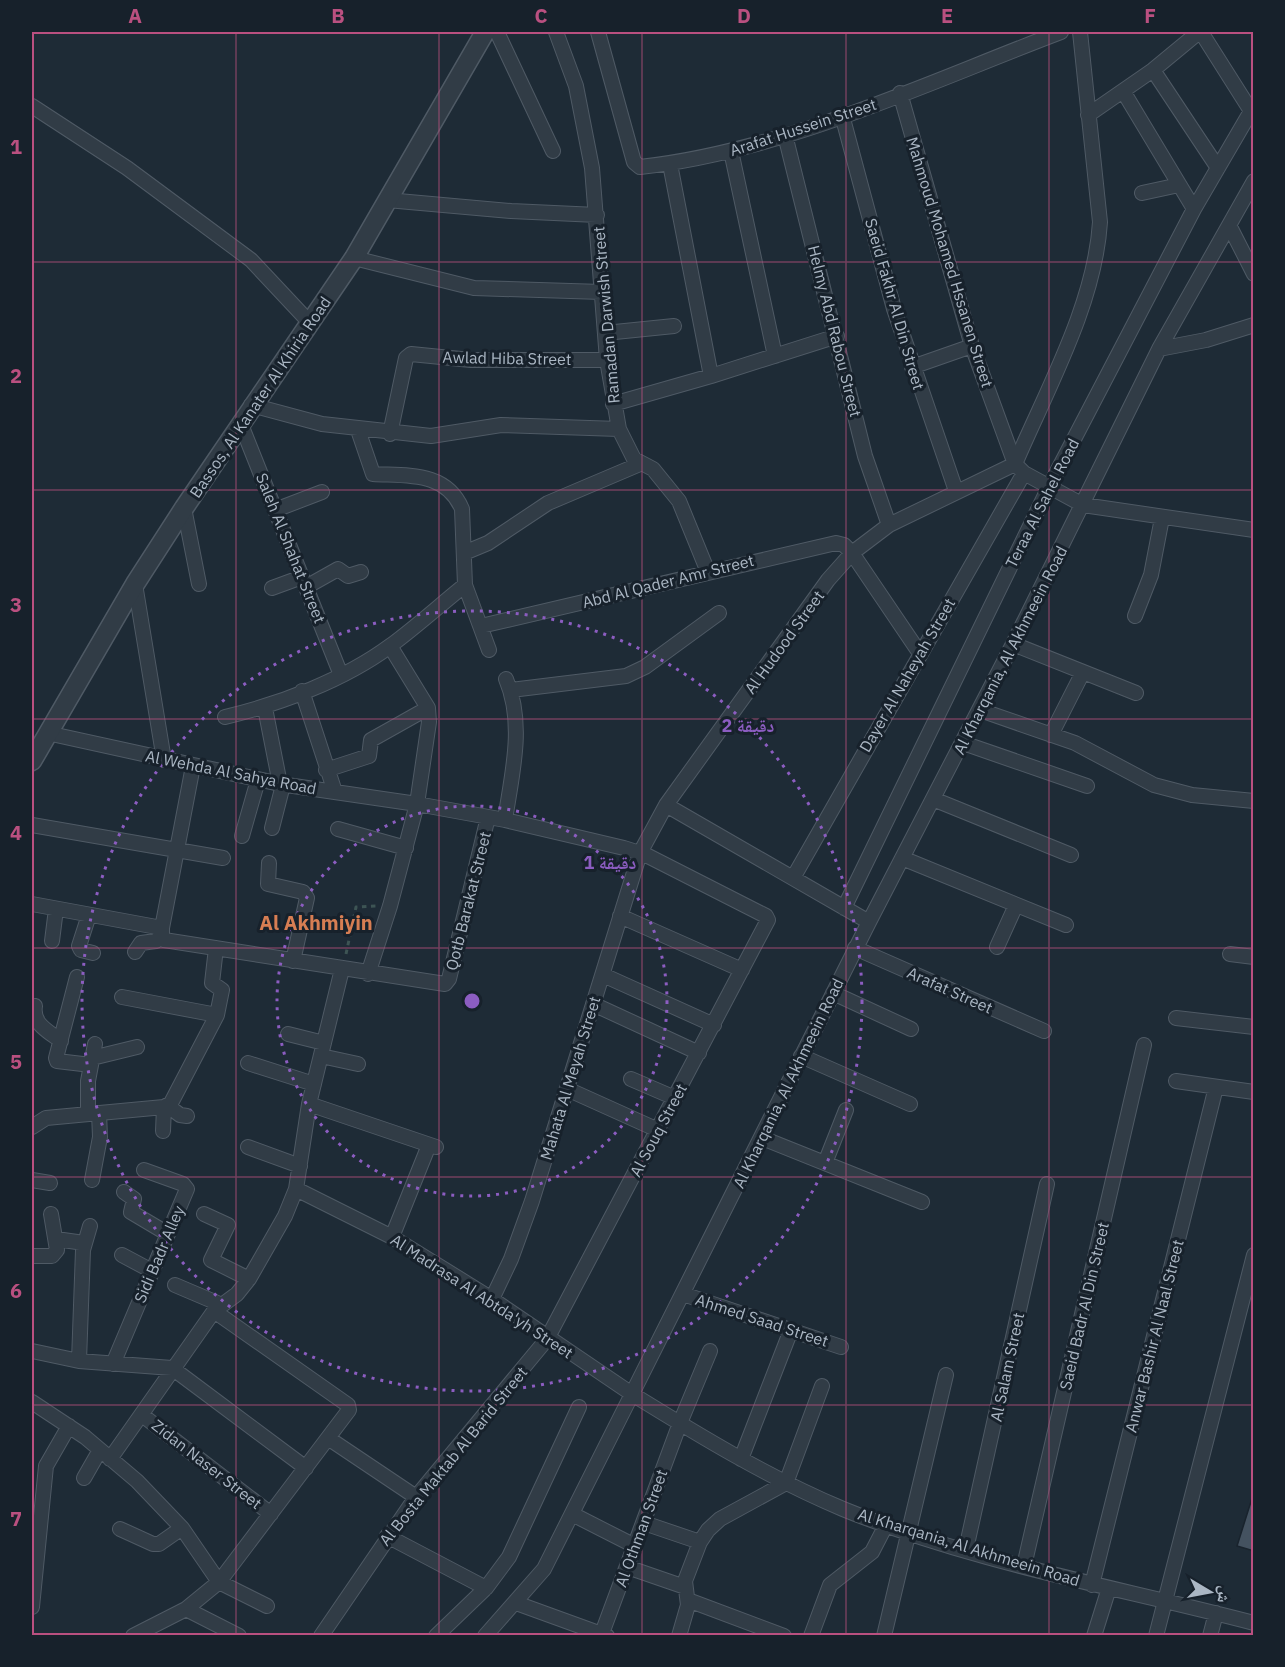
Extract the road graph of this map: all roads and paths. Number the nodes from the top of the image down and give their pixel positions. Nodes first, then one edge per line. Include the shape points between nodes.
1 (485, 32) edge
2 (497, 32) edge
3 (556, 32) edge
4 (598, 32) edge
5 (1061, 32) edge
6 (1080, 32) edge
7 (1200, 32) edge
8 (1153, 70) junction
9 (1123, 91) junction
10 (900, 93) junction
11 (32, 106) edge
12 (1252, 109) edge
13 (842, 115) junction
14 (1088, 115) junction
15 (785, 135) junction
16 (553, 151) dead end
17 (731, 152) junction
18 (670, 164) junction
19 (1218, 168) junction
20 (1254, 181) edge
21 (1179, 185) junction
22 (1142, 193) dead end
23 (387, 200) junction
24 (1194, 209) junction
25 (597, 215) junction
26 (1229, 225) junction
27 (354, 258) junction
28 (1254, 274) edge
29 (602, 292) junction
30 (311, 324) junction
31 (1254, 325) edge
32 (674, 326) dead end
33 (605, 333) junction
34 (837, 336) junction
35 (972, 346) junction
36 (1159, 350) junction
37 (775, 356) junction
38 (606, 360) junction
39 (912, 367) junction
40 (711, 376) junction
41 (613, 404) junction
42 (251, 405) junction
43 (240, 422) junction
44 (619, 429) junction
45 (358, 430) junction
46 (390, 434) junction
47 (639, 464) junction
48 (1020, 468) junction
49 (1049, 487) junction
50 (956, 491) junction
51 (322, 492) dead end
52 (1083, 505) junction
53 (184, 508) junction
54 (275, 510) junction
55 (1162, 518) junction
56 (889, 525) junction
57 (1254, 530) edge
58 (464, 553) junction
59 (852, 553) junction
60 (361, 572) dead end
61 (708, 572) junction
62 (304, 582) junction
63 (135, 584) junction
64 (199, 584) dead end
65 (465, 585) junction
66 (272, 588) dead end
67 (719, 613) dead end
68 (1135, 616) dead end
69 (481, 626) junction
70 (1013, 644) junction
71 (390, 646) junction
72 (489, 650) dead end
73 (919, 652) junction
74 (1083, 672) junction
75 (341, 675) junction
76 (302, 691) junction
77 (1136, 693) dead end
78 (265, 708) junction
79 (428, 708) junction
80 (980, 710) junction
81 (225, 717) dead end
82 (1052, 735) junction
83 (40, 737) edge
84 (963, 743) junction
85 (164, 760) junction
86 (32, 761) edge
87 (193, 766) junction
88 (326, 770) junction
89 (258, 780) junction
90 (282, 784) junction
91 (1087, 786) dead end
92 (335, 792) junction
93 (933, 799) junction
94 (1254, 801) edge
95 (417, 804) junction
96 (666, 805) junction
97 (488, 817) junction
98 (505, 820) junction
99 (32, 825) edge
100 (272, 828) dead end
101 (338, 829) dead end
102 (242, 836) dead end
103 (406, 848) junction
104 (177, 850) junction
105 (640, 853) junction
106 (1071, 855) dead end
107 (223, 858) dead end
108 (902, 858) junction
109 (269, 863) dead end
110 (793, 878) junction
111 (32, 904) edge
112 (1016, 904) junction
113 (358, 906) dead end
114 (844, 908) junction
115 (56, 909) junction
116 (89, 915) junction
117 (620, 916) junction
118 (768, 922) joint
119 (868, 922) junction
120 (1066, 925) dead end
121 (162, 934) junction
122 (52, 941) dead end
123 (997, 947) dead end
124 (216, 948) junction
125 (855, 948) junction
126 (135, 952) dead end
127 (93, 953) dead end
128 (1230, 954) dead end
129 (1254, 957) edge
130 (293, 961) junction
131 (342, 969) junction
132 (742, 970) junction
133 (368, 974) junction
134 (603, 975) junction
135 (76, 977) dead end
136 (833, 993) junction
137 (122, 997) dead end
138 (593, 1004) junction
139 (35, 1006) dead end
140 (217, 1015) junction
141 (1176, 1018) dead end
142 (714, 1025) junction
143 (1254, 1027) edge
144 (911, 1029) dead end
145 (1044, 1031) dead end
146 (288, 1034) dead end
147 (61, 1041) junction
148 (1144, 1045) dead end
149 (137, 1047) dead end
150 (322, 1049) junction
151 (699, 1053) junction
152 (93, 1056) junction
153 (801, 1056) junction
154 (248, 1063) dead end
155 (358, 1064) dead end
156 (631, 1079) dead end
157 (1176, 1081) dead end
158 (314, 1084) junction
159 (1216, 1087) junction
160 (567, 1089) junction
161 (1254, 1092) edge
162 (675, 1098) junction
163 (309, 1104) junction
164 (910, 1104) dead end
165 (166, 1107) junction
166 (846, 1110) dead end
167 (94, 1114) junction
168 (187, 1116) dead end
169 (32, 1127) edge
170 (658, 1130) junction
171 (163, 1131) dead end
172 (762, 1138) junction
173 (248, 1147) dead end
174 (825, 1163) junction
175 (300, 1166) junction
176 (144, 1170) dead end
177 (32, 1180) edge
178 (92, 1180) dead end
179 (50, 1183) dead end
180 (1047, 1184) dead end
181 (296, 1189) junction
182 (124, 1192) dead end
183 (922, 1202) dead end
184 (51, 1214) dead end
185 (204, 1214) dead end
186 (90, 1226) dead end
187 (168, 1234) junction
188 (392, 1237) junction
189 (56, 1239) junction
190 (84, 1243) junction
191 (122, 1255) dead end
192 (1254, 1255) edge
193 (32, 1256) edge
194 (152, 1271) junction
195 (249, 1279) junction
196 (175, 1285) dead end
197 (682, 1294) junction
198 (492, 1299) junction
199 (218, 1308) junction
200 (791, 1330) junction
201 (547, 1339) junction
202 (841, 1347) dead end
203 (32, 1351) edge
204 (710, 1351) dead end
205 (79, 1361) junction
206 (112, 1364) junction
207 (172, 1368) junction
208 (946, 1375) dead end
209 (822, 1386) dead end
210 (632, 1394) junction
211 (32, 1402) edge
212 (579, 1407) dead end
213 (142, 1415) junction
214 (680, 1423) junction
215 (69, 1426) junction
216 (328, 1438) junction
217 (105, 1454) junction
218 (741, 1459) junction
219 (306, 1468) junction
220 (84, 1478) dead end
221 (786, 1483) junction
222 (416, 1497) junction
223 (271, 1514) junction
224 (572, 1514) junction
225 (644, 1523) junction
226 (886, 1525) junction
227 (182, 1528) junction
228 (120, 1529) dead end
229 (909, 1532) junction
230 (387, 1536) junction
231 (700, 1542) junction
232 (635, 1546) junction
233 (966, 1550) junction
234 (1024, 1566) junction
235 (627, 1567) junction
236 (219, 1582) junction
237 (1092, 1585) junction
238 (486, 1588) junction
239 (1109, 1588) junction
240 (687, 1594) junction
241 (1165, 1601) junction
242 (516, 1603) junction
243 (267, 1605) dead end
244 (32, 1606) edge
245 (186, 1609) junction
246 (1216, 1613) junction
247 (1254, 1623) edge
248 (133, 1635) edge
249 (239, 1635) edge
250 (321, 1635) edge
251 (436, 1635) edge
252 (485, 1635) edge
253 (603, 1635) edge
254 (679, 1635) edge
255 (784, 1635) edge
256 (811, 1635) edge
257 (884, 1635) edge
258 (1094, 1635) edge
259 (1156, 1635) edge
260 (1210, 1635) edge

1 - 23 street, Bassos, Al Kanater Al Khiria Road
2 - 16 street
3 - 25 street, Ramadan Darwish Street via 576,86
4 - 18 street, Arafat Hussein Street via 635,164
5 - 10 street, Arafat Hussein Street
6 - 14 street, Dayer Al Naheyah Street
7 - 8 street
7 - 12 street
8 - 9 street
8 - 19 street
9 - 14 street
9 - 21 street
10 - 13 street, Arafat Hussein Street
10 - 35 street, Mahmoud Mohamed Hssanen Street
11 - 30 street via 127,168 251,260
12 - 19 street, Teraa Al Sahel Road
13 - 15 street, Arafat Hussein Street
13 - 39 street, Saeid Fakhr Al Din Street
14 - 48 street, Dayer Al Naheyah Street via 1100,222 1098,253 1084,302
15 - 17 street, Arafat Hussein Street
15 - 34 street, Helmy Abd Rabou Street
17 - 18 street, Arafat Hussein Street
17 - 37 street
18 - 40 street
19 - 24 street, Teraa Al Sahel Road
20 - 26 street, Al Kharqania, Al Akhmeein Road
21 - 22 street
21 - 24 street
23 - 25 street
23 - 27 street, Bassos, Al Kanater Al Khiria Road
24 - 49 street, Teraa Al Sahel Road
25 - 29 street, Ramadan Darwish Street
26 - 28 street
26 - 36 street, Al Kharqania, Al Akhmeein Road
27 - 29 street via 474,288
27 - 30 street, Bassos, Al Kanater Al Khiria Road
29 - 33 street, Ramadan Darwish Street
30 - 42 street, Bassos, Al Kanater Al Khiria Road
31 - 36 street
32 - 33 street
33 - 38 street, Ramadan Darwish Street
34 - 37 street
34 - 56 street, Helmy Abd Rabou Street via 865,456
35 - 39 street
35 - 48 street, Mahmoud Mohamed Hssanen Street
36 - 52 street, Al Kharqania, Al Akhmeein Road
37 - 40 street
38 - 41 street, Ramadan Darwish Street
38 - 46 street, Awlad Hiba Street via 471,360 407,355
39 - 50 street, Saeid Fakhr Al Din Street
40 - 41 street
41 - 44 street, Ramadan Darwish Street
42 - 43 street, Bassos, Al Kanater Al Khiria Road
42 - 45 street
43 - 53 street, Bassos, Al Kanater Al Khiria Road
43 - 54 street, Saleh Al Shahat Street
44 - 46 street via 501,425 431,436
44 - 47 street, Ramadan Darwish Street
45 - 46 street
45 - 58 street via 373,474 425,476 458,499
47 - 58 street via 548,503 488,543
47 - 61 street, Ramadan Darwish Street via 653,469 679,501
48 - 49 street
48 - 50 street, Al Hudood Street
48 - 73 street, Dayer Al Naheyah Street
49 - 52 street
49 - 114 street, Teraa Al Sahel Road
50 - 56 street, Al Hudood Street
51 - 54 street
52 - 55 street
52 - 70 street, Al Kharqania, Al Akhmeein Road
53 - 63 street, Bassos, Al Kanater Al Khiria Road
53 - 64 street
54 - 62 street, Saleh Al Shahat Street
55 - 57 street
55 - 68 street via 1151,575
56 - 59 street, Al Hudood Street
58 - 65 street
59 - 61 street, Abd Al Qader Amr Street via 844,545 830,543
59 - 73 street
59 - 96 street, Al Hudood Street via 828,580
60 - 62 street via 348,576 338,569
61 - 69 street, Abd Al Qader Amr Street
62 - 66 street
62 - 75 street, Saleh Al Shahat Street
63 - 83 street, Bassos, Al Kanater Al Khiria Road
63 - 85 street
65 - 69 street
65 - 71 street
67 - 98 street via 645,667 626,676 508,684 515,708 516,741
69 - 72 street
70 - 74 street
70 - 80 street, Al Kharqania, Al Akhmeein Road
71 - 75 street
71 - 79 street
73 - 110 street, Dayer Al Naheyah Street
74 - 77 street
74 - 82 street
75 - 76 street
76 - 78 street
76 - 88 street
78 - 81 street
78 - 90 street
79 - 88 street via 371,740 369,756
79 - 95 street
80 - 82 street
80 - 84 street, Al Kharqania, Al Akhmeein Road
82 - 94 street via 1154,785 1192,795
83 - 85 street, Al Wehda Al Sahya Road
83 - 86 street, Bassos, Al Kanater Al Khiria Road
84 - 91 street
84 - 93 street, Al Kharqania, Al Akhmeein Road
85 - 87 street, Al Wehda Al Sahya Road
87 - 89 street, Al Wehda Al Sahya Road
87 - 104 street
88 - 92 street
89 - 90 street, Al Wehda Al Sahya Road
89 - 102 street
90 - 92 street, Al Wehda Al Sahya Road
90 - 100 street
92 - 95 street, Al Wehda Al Sahya Road
93 - 106 street
93 - 108 street, Al Kharqania, Al Akhmeein Road
95 - 97 street, Al Wehda Al Sahya Road
95 - 103 street
96 - 105 street, Al Hudood Street
96 - 110 street
97 - 98 street, Al Wehda Al Sahya Road
97 - 133 street, Qotb Barakat Street via 449,979 445,984
98 - 105 street, Al Wehda Al Sahya Road
99 - 104 street
101 - 103 street
103 - 133 street
104 - 107 street
104 - 121 street
105 - 117 street, Mahata Al Meyah Street
105 - 118 street, Al Wehda Al Sahya Road via 766,916
108 - 112 street
108 - 119 street, Al Kharqania, Al Akhmeein Road
109 - 130 street via 268,884 303,892 307,898
110 - 114 street
111 - 115 street
112 - 120 street
112 - 123 street
113 - 131 path
114 - 119 street
115 - 116 street
115 - 122 street
116 - 121 street
116 - 127 street via 79,947
117 - 132 street
117 - 134 street, Mahata Al Meyah Street
118 - 132 street, Al Souq Street
119 - 125 street, Al Kharqania, Al Akhmeein Road
121 - 124 street
121 - 126 street via 156,941 141,943
124 - 130 street
124 - 140 street via 212,983 222,990
125 - 136 street, Al Kharqania, Al Akhmeein Road
125 - 145 street, Arafat Street
128 - 129 street
130 - 131 street
131 - 133 street
131 - 150 street
132 - 142 street, Al Souq Street
134 - 138 street, Mahata Al Meyah Street
134 - 142 street
135 - 147 street
136 - 144 street
136 - 153 street, Al Kharqania, Al Akhmeein Road
137 - 140 street
138 - 151 street
138 - 160 street, Mahata Al Meyah Street
139 - 147 street via 37,1023
140 - 165 street via 179,1091
141 - 143 street
142 - 151 street, Al Souq Street
146 - 150 street
147 - 152 street via 57,1060
148 - 234 street, Saeid Badr Al Din Street
149 - 152 street
150 - 155 street
150 - 158 street
151 - 162 street, Al Souq Street
152 - 167 street
153 - 164 street
153 - 172 street, Al Kharqania, Al Akhmeein Road
154 - 158 street
156 - 162 street
157 - 159 street
158 - 163 street
159 - 161 street
159 - 237 street, Anwar Bashir Al Naal Street
160 - 170 street
160 - 198 street, Mahata Al Meyah Street via 515,1249
162 - 170 street, Al Souq Street
163 - 175 street
163 - 188 street via 433,1146
165 - 167 street
165 - 168 street
165 - 171 street
166 - 174 street
167 - 169 street via 46,1118
167 - 178 street via 100,1137
170 - 201 street, Al Souq Street
172 - 174 street
172 - 197 street, Al Kharqania, Al Akhmeein Road
173 - 175 street
174 - 183 street
175 - 181 street
176 - 187 street, Sidi Badr Alley via 186,1188
177 - 179 street
180 - 233 street, Al Salam Street
181 - 188 street, Al Madrasa Al Abtda'yh Street
181 - 195 street
182 - 187 street via 134,1199 131,1212
184 - 189 street
185 - 195 street via 228,1225 211,1260
186 - 190 street
187 - 194 street, Sidi Badr Alley
188 - 198 street, Al Madrasa Al Abtda'yh Street
189 - 190 street
189 - 193 street via 54,1255
190 - 205 street
191 - 194 street
192 - 241 street
194 - 206 street, Sidi Badr Alley
195 - 199 street
196 - 199 street
197 - 200 street, Ahmed Saad Street
197 - 210 street, Al Kharqania, Al Akhmeein Road
198 - 201 street, Al Madrasa Al Abtda'yh Street
199 - 207 street
199 - 216 street via 348,1405
200 - 202 street, Ahmed Saad Street
200 - 218 street
201 - 210 street, Al Madrasa Al Abtda'yh Street
201 - 222 street, Al Bosta Maktab Al Barid Street
203 - 205 street
204 - 214 street, Al Othman Street
205 - 206 street
206 - 207 street
207 - 213 street
207 - 219 street
208 - 229 street
209 - 221 street
210 - 214 street, Al Kharqania, Al Akhmeein Road
210 - 224 street
211 - 215 street
212 - 238 street via 510,1557
213 - 217 street
213 - 223 street, Zidan Naser Street
214 - 218 street, Al Kharqania, Al Akhmeein Road
214 - 225 street, Al Othman Street
215 - 217 street
215 - 244 street via 46,1466
216 - 219 street
216 - 222 street
217 - 220 street
217 - 227 street
218 - 221 street, Al Kharqania, Al Akhmeein Road
219 - 223 street
221 - 226 street, Al Kharqania, Al Akhmeein Road
221 - 231 street via 720,1519
222 - 230 street, Al Bosta Maktab Al Barid Street
223 - 236 street
224 - 232 street
224 - 242 street via 544,1569
225 - 231 street
225 - 232 street, Al Othman Street
226 - 229 street, Al Kharqania, Al Akhmeein Road
226 - 256 street via 872,1552 830,1585
227 - 228 street via 153,1544
227 - 236 street
229 - 233 street, Al Kharqania, Al Akhmeein Road
229 - 257 street
230 - 238 street
230 - 250 street, Al Bosta Maktab Al Barid Street
231 - 240 street
232 - 235 street, Al Othman Street
233 - 234 street, Al Kharqania, Al Akhmeein Road
234 - 237 street, Al Kharqania, Al Akhmeein Road
235 - 240 street
235 - 253 street, Al Othman Street
236 - 243 street
236 - 245 street
237 - 239 street, Al Kharqania, Al Akhmeein Road
238 - 251 street
239 - 241 street, Al Kharqania, Al Akhmeein Road
239 - 258 street
240 - 254 street
240 - 255 street
241 - 246 street, Al Kharqania, Al Akhmeein Road
241 - 259 street
242 - 252 street
242 - 253 street
245 - 248 street
245 - 249 street
246 - 247 street, Al Kharqania, Al Akhmeein Road
246 - 260 street

